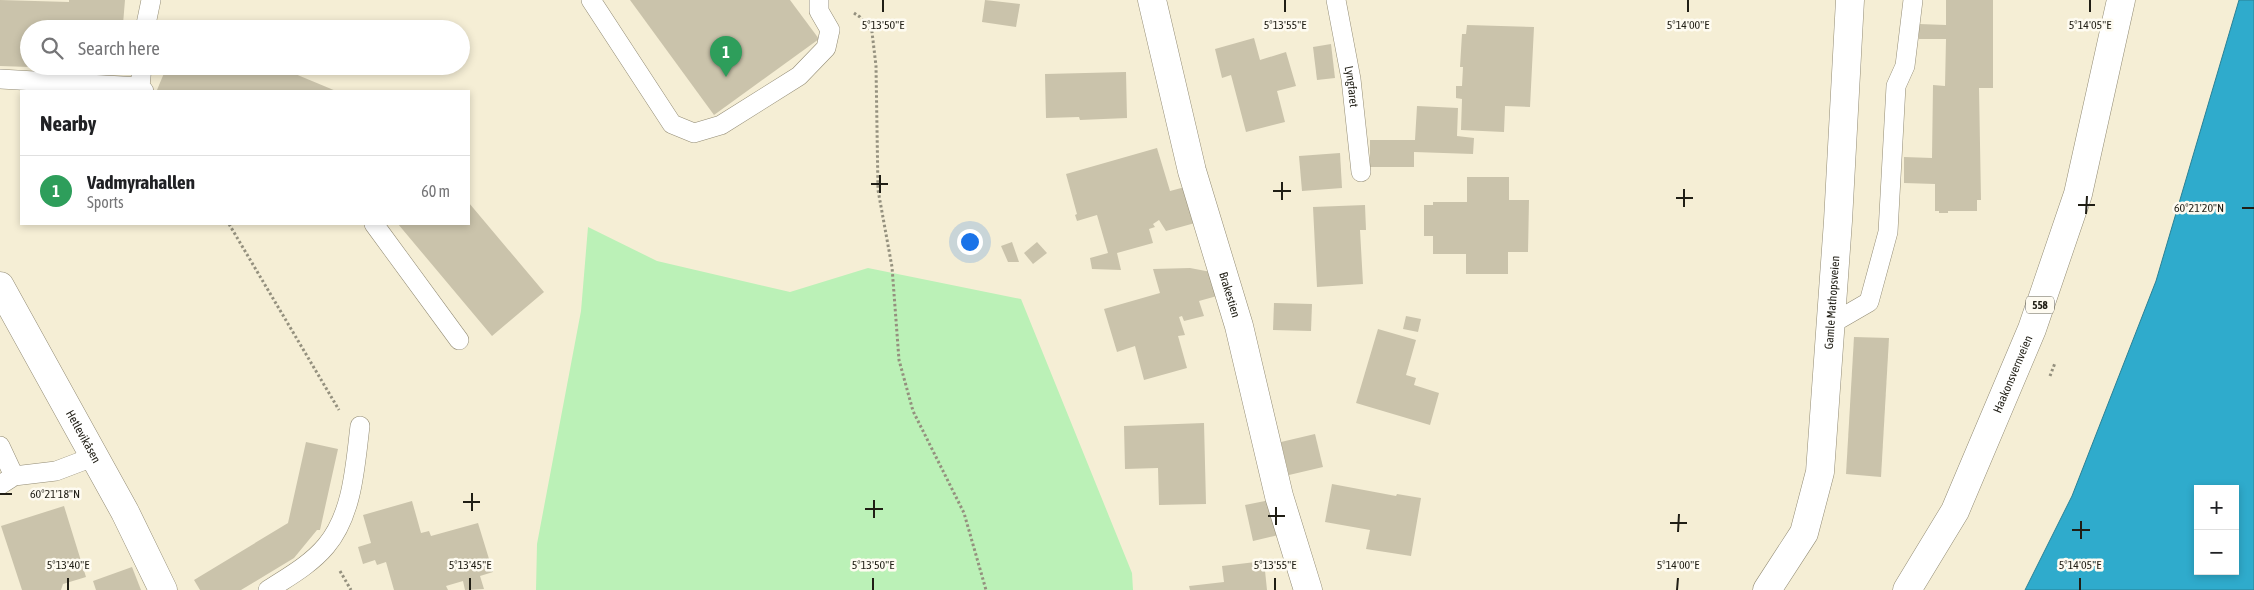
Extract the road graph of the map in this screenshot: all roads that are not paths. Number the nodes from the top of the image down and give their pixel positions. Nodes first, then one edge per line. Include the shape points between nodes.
1 (151, 0) edge
2 (591, 0) edge
3 (819, 0) edge
4 (1152, 0) edge
5 (1336, 0) edge
6 (1850, 0) edge
7 (1913, 0) edge
8 (2121, 0) edge
9 (147, 20) edge
10 (142, 75) edge
11 (0, 80) edge
12 (142, 89) edge
13 (1361, 172) dead end
14 (375, 225) edge
15 (0, 286) edge
16 (1831, 324) junction
17 (459, 340) dead end
18 (360, 426) road end
19 (0, 446) edge
20 (93, 457) junction
21 (7, 481) edge
22 (164, 590) edge
23 (268, 590) edge
24 (1308, 590) edge
25 (1766, 590) edge
26 (1907, 590) edge

1 - 9 lane
2 - 3 lane via 672,124 694,133 721,125 799,76 826,48 830,30 819,11
4 - 24 street, Brakestien via 1192,171 1239,326 1279,496
5 - 13 lane, Lyngfaret via 1351,79
6 - 16 street, Gamle Mathopsveien
7 - 16 lane via 1905,66 1896,86 1888,232 1869,302
8 - 26 street, Haakonsvernveien / 558 via 2078,194 2032,329 1955,511
10 - 12 lane
11 - 12 lane
14 - 17 lane
15 - 20 street, Hetlevikåsen
16 - 25 street, Gamle Mathopsveien via 1820,472 1804,533
18 - 23 lane via 348,504 338,529 326,547 301,569
19 - 21 lane
20 - 21 lane via 56,471
20 - 22 street, Hetlevikåsen

